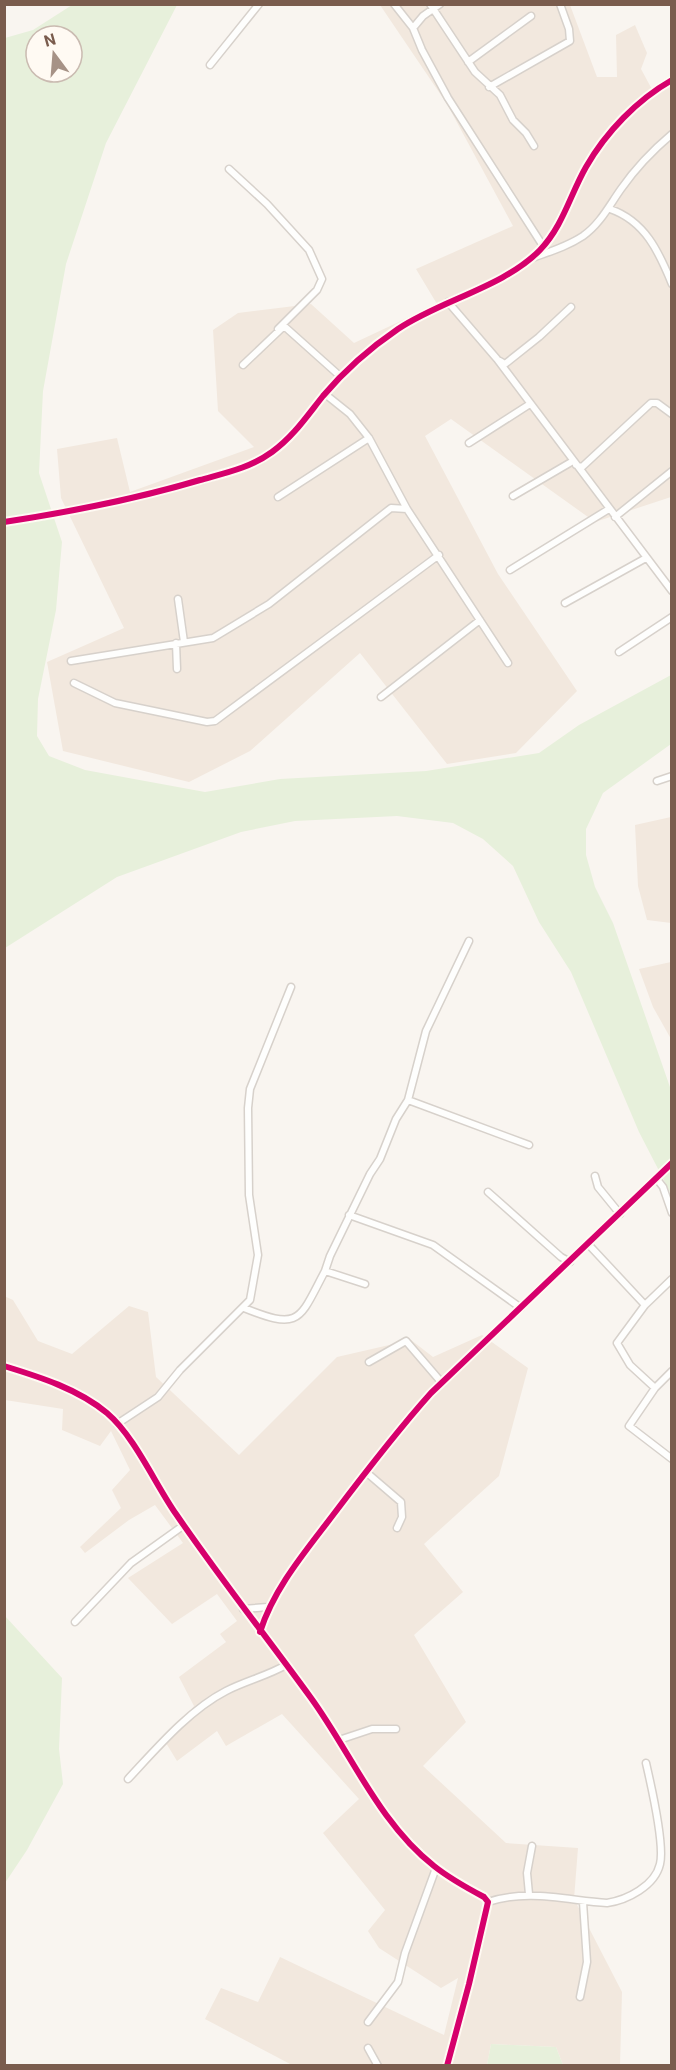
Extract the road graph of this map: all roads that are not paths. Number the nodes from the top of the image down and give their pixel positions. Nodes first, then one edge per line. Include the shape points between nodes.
1 (259, 4) edge
2 (394, 4) edge
3 (440, 4) edge
4 (560, 4) edge
5 (432, 7) edge
6 (531, 15) dead end
7 (413, 28) junction
8 (468, 62) junction
9 (210, 65) dead end
10 (672, 80) edge
11 (489, 87) junction
12 (672, 134) edge
13 (534, 146) dead end
14 (229, 169) dead end
15 (610, 209) junction
16 (543, 246) junction
17 (531, 258) junction
18 (672, 284) edge
19 (448, 302) junction
20 (571, 307) dead end
21 (278, 329) junction
22 (497, 359) junction
23 (243, 365) dead end
24 (341, 377) junction
25 (325, 394) junction
26 (530, 404) junction
27 (672, 414) edge
28 (369, 438) junction
29 (469, 443) dead end
30 (574, 463) junction
31 (672, 471) edge
32 (513, 496) dead end
33 (278, 497) dead end
34 (609, 508) junction
35 (407, 509) junction
36 (615, 517) junction
37 (4, 522) edge
38 (439, 555) junction
39 (646, 558) junction
40 (510, 570) dead end
41 (672, 591) edge
42 (178, 599) dead end
43 (565, 603) dead end
44 (672, 617) edge
45 (480, 620) junction
46 (184, 642) junction
47 (176, 643) junction
48 (620, 652) dead end
49 (71, 661) dead end
50 (508, 663) dead end
51 (177, 669) dead end
52 (74, 683) dead end
53 (381, 697) dead end
54 (672, 776) edge
55 (657, 781) dead end
56 (469, 941) dead end
57 (291, 987) dead end
58 (408, 1100) junction
59 (529, 1144) dead end
60 (672, 1162) edge
61 (594, 1176) dead end
62 (656, 1178) junction
63 (488, 1192) dead end
64 (672, 1213) edge
65 (620, 1214) junction
66 (349, 1215) junction
67 (589, 1245) junction
68 (570, 1262) junction
69 (325, 1271) junction
70 (672, 1279) edge
71 (365, 1284) dead end
72 (645, 1305) junction
73 (244, 1308) junction
74 (521, 1308) junction
75 (369, 1362) dead end
76 (4, 1366) edge
77 (672, 1371) edge
78 (442, 1383) junction
79 (655, 1388) junction
80 (117, 1424) junction
81 (672, 1459) edge
82 (366, 1472) junction
83 (184, 1525) junction
84 (397, 1528) dead end
85 (268, 1607) junction
86 (243, 1609) junction
87 (75, 1622) dead end
88 (260, 1632) junction
89 (286, 1665) junction
90 (396, 1729) dead end
91 (339, 1740) junction
92 (646, 1763) dead end
93 (128, 1779) dead end
94 (532, 1846) dead end
95 (436, 1868) junction
96 (529, 1894) junction
97 (488, 1902) junction
98 (583, 1902) junction
99 (580, 1996) dead end
100 (368, 2022) dead end
101 (368, 2048) dead end
102 (378, 2066) edge
103 (447, 2066) edge

1 - 9 street
2 - 7 street
3 - 5 street
4 - 11 street via 570,41
5 - 7 street
5 - 8 street
6 - 8 street
7 - 16 street via 448,98
8 - 11 street
10 - 16 street via 610,132
11 - 13 street via 500,95 513,120
12 - 15 street via 620,190
14 - 21 street via 309,250 322,279 317,290
15 - 17 street via 584,235
15 - 18 street via 624,214 647,234 660,252
16 - 17 street
17 - 19 street
19 - 22 street
19 - 24 street via 399,328 359,357
20 - 22 street via 506,364
21 - 23 street
21 - 24 street via 288,328
22 - 26 street
24 - 25 street
25 - 28 street via 350,414
25 - 37 street via 291,437 244,468 124,501
26 - 29 street
26 - 30 street
27 - 30 street via 651,403 582,467
28 - 33 street
28 - 35 street
30 - 32 street
30 - 34 street
31 - 36 street
34 - 36 street
34 - 40 street
35 - 38 street
35 - 46 street via 391,508 269,604 224,633
36 - 39 street
38 - 45 street
38 - 52 street via 215,721 116,703
39 - 41 street
39 - 43 street
42 - 46 street
44 - 48 street
45 - 50 street
45 - 53 street
46 - 47 street
47 - 49 street
47 - 51 street
54 - 55 street
56 - 58 street via 426,1031
57 - 73 street via 250,1089 249,1195 258,1255 250,1300
58 - 59 street
58 - 66 street
60 - 62 street
61 - 65 street
62 - 64 street via 663,1186
62 - 65 street
63 - 68 street
65 - 67 street
66 - 69 street
66 - 74 street via 433,1245
67 - 68 street
67 - 72 street
68 - 74 street
69 - 71 street
69 - 73 street via 309,1303 296,1318 270,1318
70 - 72 street
72 - 79 street via 617,1343 630,1365
73 - 80 street via 158,1397
74 - 78 street
75 - 78 street via 406,1341
76 - 80 street via 44,1378 94,1403
77 - 79 street
78 - 82 street
79 - 81 street via 629,1426
80 - 83 street
82 - 84 street via 401,1502 402,1517
82 - 85 street via 294,1566
83 - 86 street
83 - 87 street via 131,1563
85 - 86 street
85 - 88 street
86 - 88 street
88 - 89 street
89 - 91 street
89 - 93 street via 209,1702 167,1737
90 - 91 street via 372,1729
91 - 95 street via 385,1813
92 - 98 street via 655,1801 661,1861 657,1873 638,1892 616,1902
94 - 96 street via 527,1873
95 - 97 street
95 - 100 street via 398,1982
96 - 97 street
96 - 98 street
97 - 103 street
98 - 99 street via 587,1962
101 - 102 street

